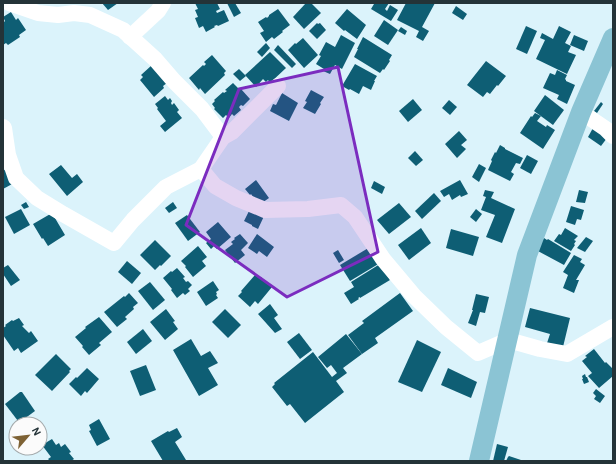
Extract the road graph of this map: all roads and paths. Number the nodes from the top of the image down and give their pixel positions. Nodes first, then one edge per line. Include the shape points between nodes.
1 (9, 3) edge
2 (163, 3) edge
3 (130, 37) junction
4 (613, 38) edge
5 (278, 86) dead end
6 (581, 112) junction
7 (3, 127) edge
8 (223, 136) junction
9 (613, 136) edge
10 (200, 169) junction
11 (613, 327) edge
12 (508, 340) junction
13 (478, 353) junction
14 (503, 360) junction
15 (479, 461) edge

1 - 3 street via 45,14 90,15 123,30
2 - 3 street
3 - 8 street via 155,59
4 - 6 main road
5 - 8 street via 232,132
6 - 9 street
6 - 12 main road via 527,255
7 - 10 street via 8,156 16,178 37,198 114,243 166,187
8 - 10 street
10 - 13 street via 214,186 265,210 341,205 355,217 383,259 414,296
11 - 12 street via 567,354
12 - 13 street
12 - 14 main road
13 - 14 street
14 - 15 main road

